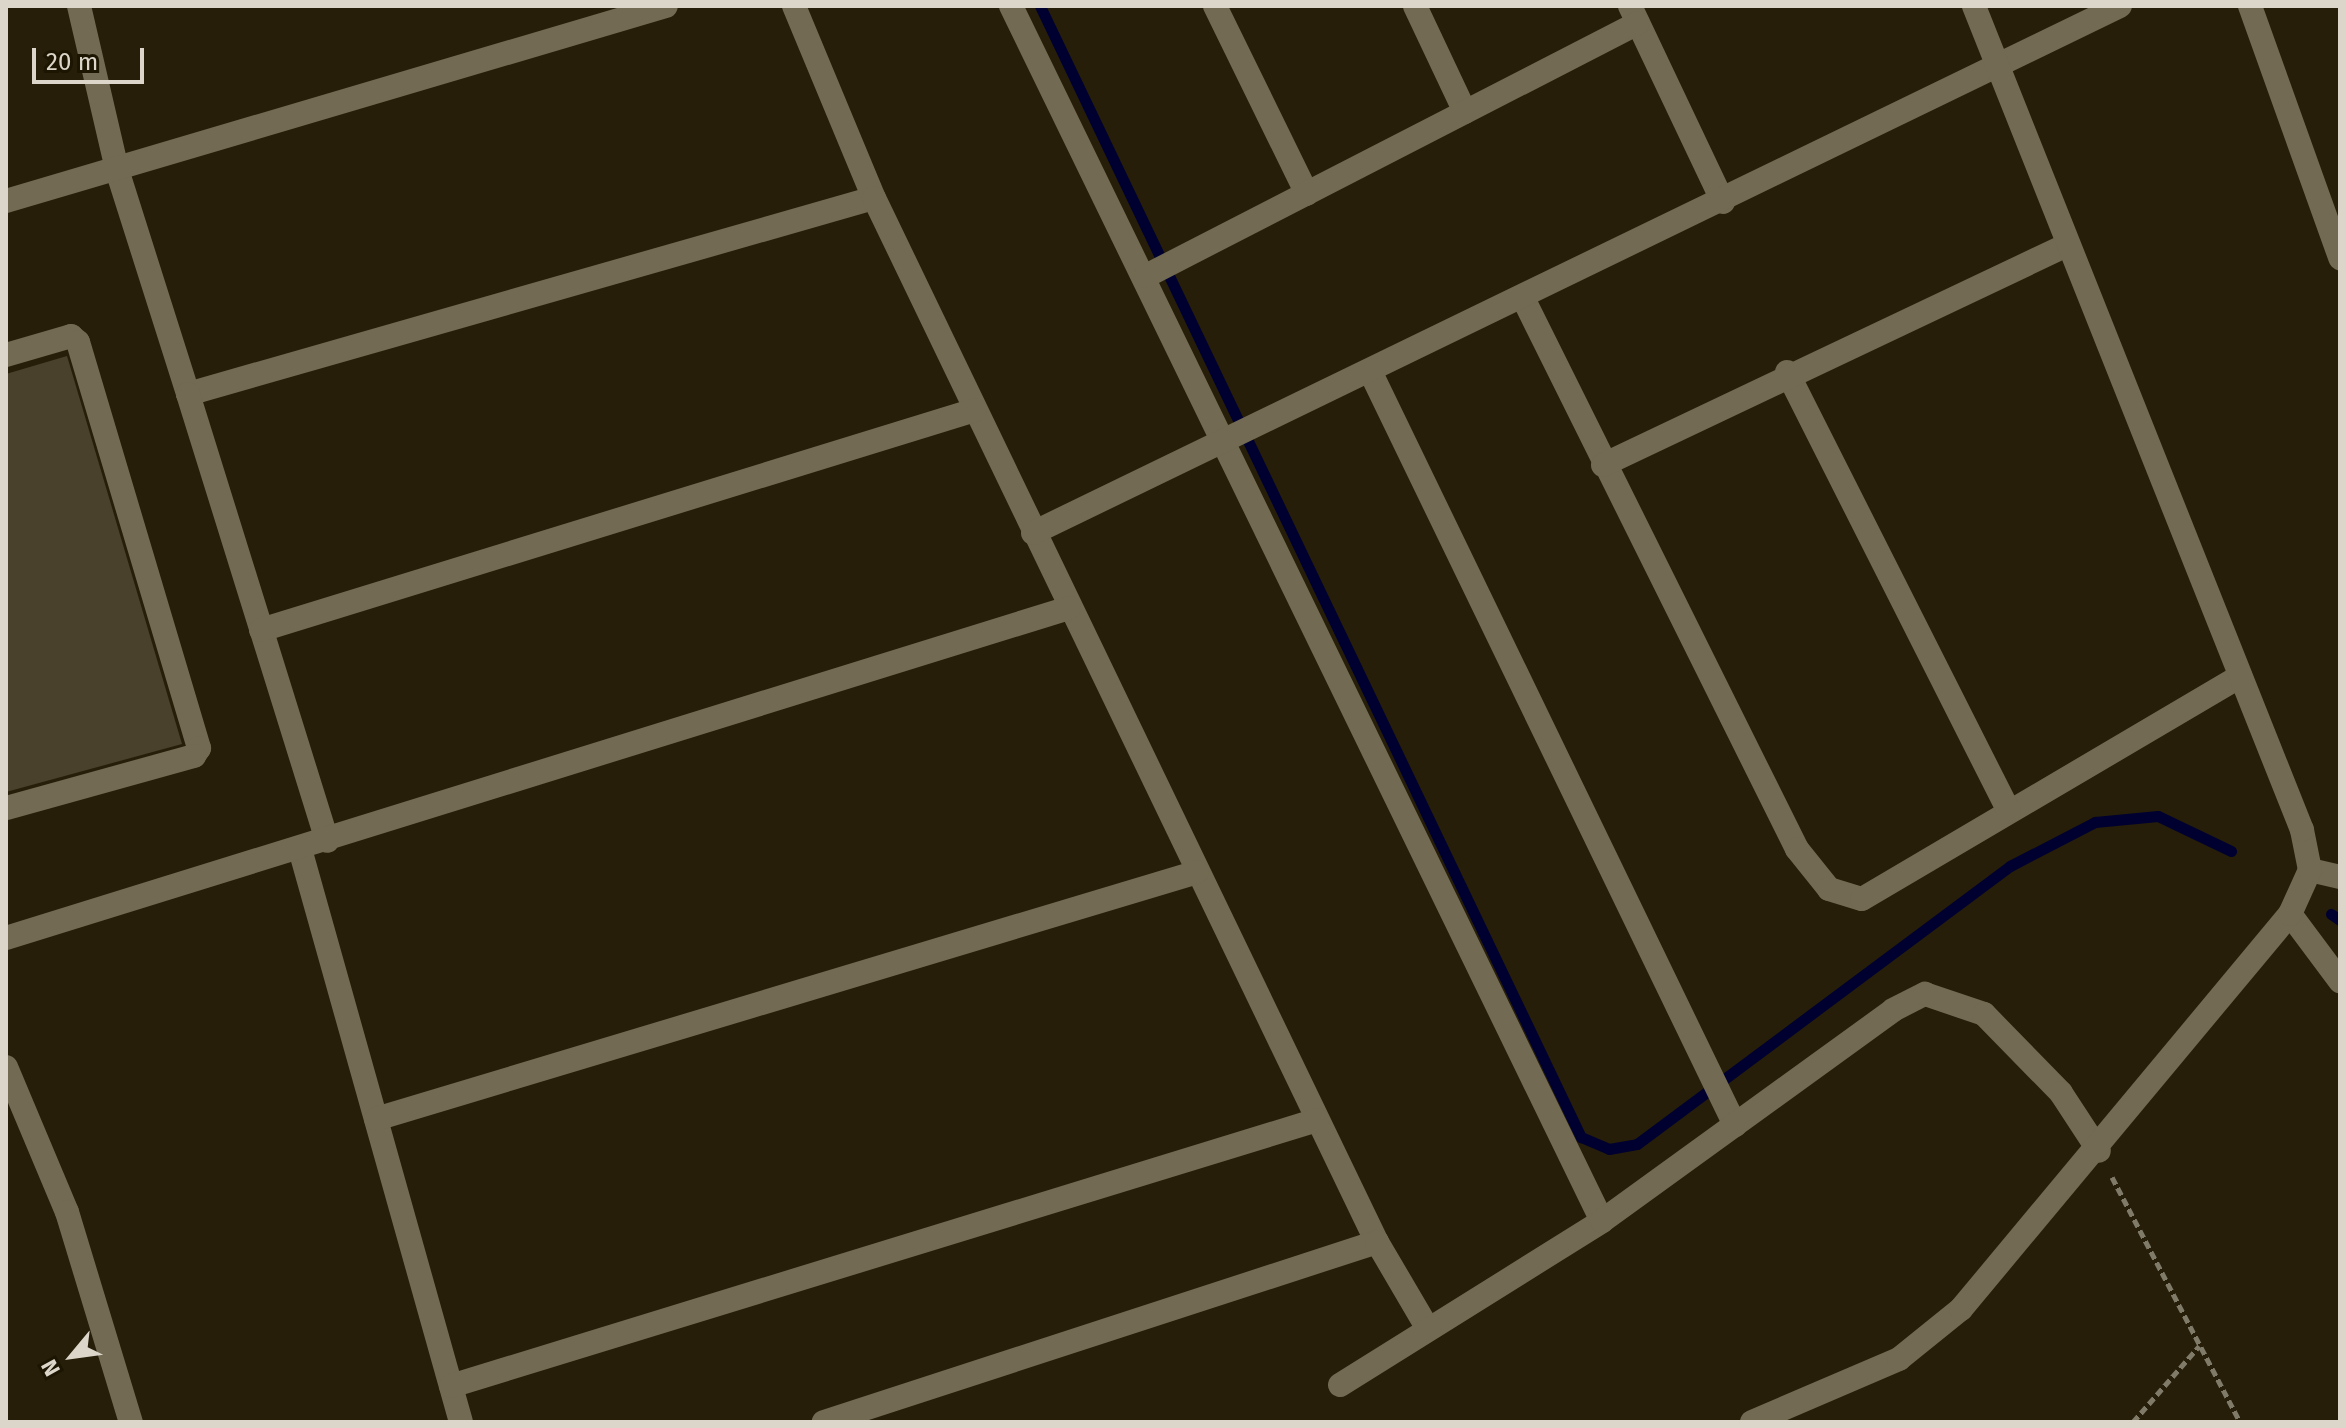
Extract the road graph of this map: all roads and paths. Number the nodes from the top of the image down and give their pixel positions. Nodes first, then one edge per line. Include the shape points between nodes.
1 (79, 6) edge
2 (666, 6) edge
3 (794, 6) edge
4 (1011, 6) edge
5 (1215, 6) edge
6 (1415, 6) edge
7 (1974, 6) edge
8 (2120, 6) edge
9 (2250, 6) edge
10 (1634, 14) edge
11 (1996, 69) junction
12 (1465, 112) junction
13 (118, 173) junction
14 (1307, 194) junction
15 (874, 198) junction
16 (6, 201) edge
17 (1723, 202) junction
18 (2067, 245) junction
19 (2340, 258) edge
20 (1146, 276) junction
21 (1523, 298) junction
22 (6, 355) edge
23 (1370, 371) junction
24 (1787, 372) junction
25 (188, 394) junction
26 (975, 410) junction
27 (1224, 441) junction
28 (1603, 465) junction
29 (1033, 533) junction
30 (1069, 608) junction
31 (261, 630) junction
32 (2240, 676) junction
33 (6, 808) edge
34 (2009, 811) junction
35 (327, 841) junction
36 (300, 849) junction
37 (2310, 870) junction
38 (1197, 872) junction
39 (2340, 877) edge
40 (2290, 914) junction
41 (6, 938) edge
42 (2340, 981) edge
43 (6, 1067) edge
44 (376, 1119) junction
45 (1317, 1120) junction
46 (1735, 1125) junction
47 (2099, 1151) junction
48 (1602, 1221) junction
49 (1377, 1242) junction
50 (1428, 1329) junction
51 (2199, 1346) junction
52 (1340, 1385) dead end
53 (451, 1386) junction
54 (1794, 1414) edge
55 (837, 1420) edge
56 (131, 1422) edge
57 (461, 1422) edge
58 (1752, 1422) edge
59 (2133, 1422) edge
60 (2240, 1422) edge

1 - 13 street
2 - 13 street
3 - 15 street
4 - 20 street
5 - 14 street
6 - 12 street
7 - 11 street
8 - 11 street
9 - 19 street
10 - 12 street
10 - 17 street
11 - 17 street
11 - 18 street
12 - 14 street
13 - 16 street
13 - 25 street
14 - 20 street
15 - 25 street
15 - 26 street
17 - 21 street
18 - 24 street
18 - 32 street
20 - 27 street
21 - 23 street
21 - 28 street
22 - 33 street via 71,336 78,342 199,748 194,756
23 - 27 street
23 - 46 street
24 - 28 street
24 - 34 street
25 - 31 street
26 - 29 street
26 - 31 street
27 - 29 street
27 - 48 street
28 - 34 street via 1797,849 1829,889 1862,899
29 - 30 street
30 - 35 street
30 - 38 street
31 - 35 street
32 - 34 street
32 - 37 street via 2302,830
35 - 36 street
36 - 41 street
36 - 44 street
37 - 39 street
37 - 40 street
38 - 44 street
38 - 45 street
40 - 42 street
40 - 47 street
43 - 56 street via 67,1212
44 - 53 street
45 - 49 street
45 - 53 street
46 - 47 street via 1893,1010 1925,994 1984,1014 2061,1093
46 - 48 street
47 - 51 path
47 - 54 street via 1931,1336 1899,1359
48 - 50 street
49 - 50 street
49 - 55 street
50 - 52 street
51 - 59 path
51 - 60 path
53 - 57 street
54 - 58 street

